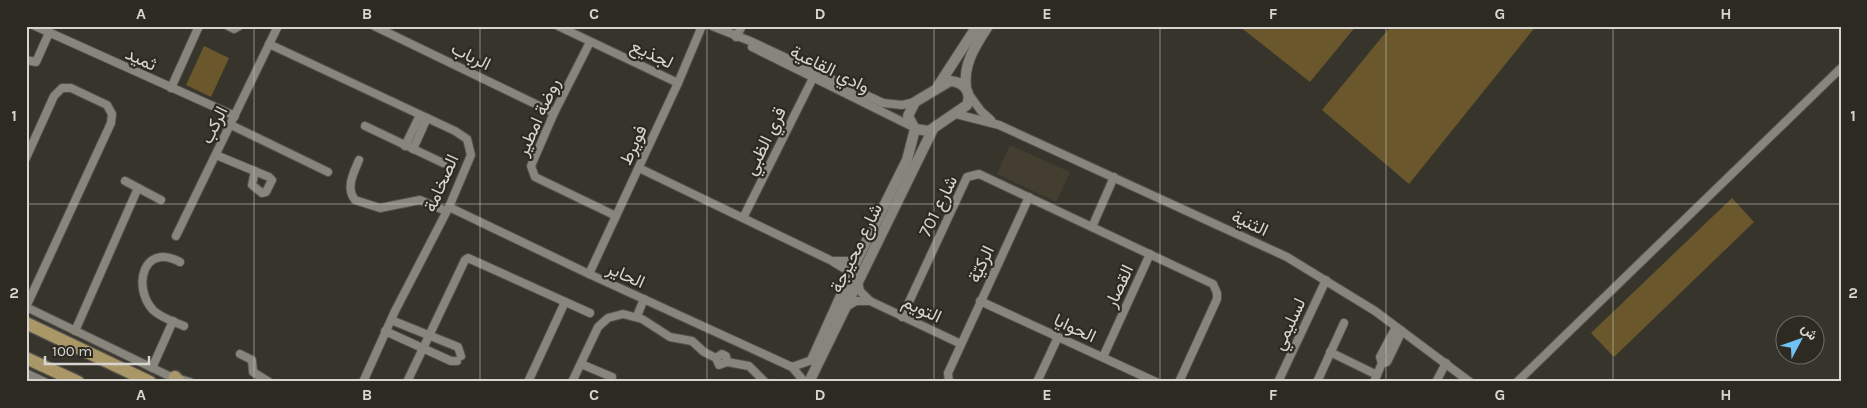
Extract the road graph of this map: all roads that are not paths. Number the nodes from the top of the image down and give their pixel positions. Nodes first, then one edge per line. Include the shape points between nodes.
1 (35, 26) edge
2 (199, 26) edge
3 (228, 26) edge
4 (238, 26) edge
5 (278, 26) edge
6 (374, 26) edge
7 (558, 26) edge
8 (702, 26) edge
9 (712, 26) edge
10 (742, 26) edge
11 (977, 26) edge
12 (988, 26) edge
13 (50, 33) junction
14 (736, 37) junction
15 (590, 42) junction
16 (269, 44) junction
17 (26, 60) edge
18 (1841, 68) edge
19 (813, 78) junction
20 (678, 83) junction
21 (171, 88) junction
22 (935, 90) junction
23 (967, 91) junction
24 (915, 102) junction
25 (554, 113) junction
26 (956, 114) junction
27 (235, 116) junction
28 (423, 117) junction
29 (231, 125) junction
30 (999, 125) junction
31 (365, 126) dead end
32 (913, 128) junction
33 (933, 129) junction
34 (409, 147) junction
35 (216, 155) junction
36 (26, 158) edge
37 (359, 160) dead end
38 (443, 163) dead end
39 (639, 168) junction
40 (255, 171) dead end
41 (328, 172) dead end
42 (1114, 177) junction
43 (125, 181) dead end
44 (138, 188) junction
45 (1029, 197) junction
46 (161, 200) dead end
47 (447, 209) junction
48 (616, 216) junction
49 (743, 218) junction
50 (1092, 226) junction
51 (176, 236) dead end
52 (1150, 254) junction
53 (858, 258) junction
54 (832, 261) junction
55 (180, 262) dead end
56 (589, 274) junction
57 (854, 279) junction
58 (1326, 280) junction
59 (644, 299) junction
60 (870, 301) junction
61 (980, 301) junction
62 (565, 302) junction
63 (26, 307) edge
64 (845, 308) junction
65 (590, 314) dead end
66 (637, 316) junction
67 (902, 316) junction
68 (391, 320) junction
69 (173, 321) junction
70 (1344, 323) dead end
71 (26, 324) edge
72 (184, 326) dead end
73 (1399, 329) junction
74 (75, 330) junction
75 (385, 332) junction
76 (428, 336) junction
77 (1058, 337) junction
78 (961, 344) junction
79 (422, 348) junction
80 (1330, 352) junction
81 (240, 354) dead end
82 (1102, 357) junction
83 (26, 358) edge
84 (812, 360) junction
85 (1446, 363) junction
86 (581, 364) junction
87 (792, 366) junction
88 (152, 368) junction
89 (26, 373) edge
90 (612, 376) dead end
91 (1375, 378) edge
92 (177, 380) edge
93 (804, 381) edge
94 (45, 382) edge
95 (78, 382) edge
96 (150, 382) edge
97 (190, 382) edge
98 (268, 382) edge
99 (363, 382) edge
100 (406, 382) edge
101 (528, 382) edge
102 (572, 382) edge
103 (765, 382) edge
104 (949, 382) edge
105 (1036, 382) edge
106 (1156, 382) edge
107 (1179, 382) edge
108 (1278, 382) edge
109 (1316, 382) edge
110 (1436, 382) edge
111 (1470, 382) edge
112 (1517, 382) edge

1 - 13 street, ثميد
2 - 21 street
3 - 4 street via 234,29
5 - 16 street, الركب
6 - 25 street, الرباب
7 - 15 street, لجذيع
8 - 20 street, فويرط
9 - 14 street, وادي القاعية
10 - 14 street
11 - 22 street
12 - 23 street via 968,60
13 - 17 street via 36,62
13 - 21 street, ثميد
14 - 19 street, وادي القاعية
14 - 24 street, وادي القاعية via 883,103
15 - 20 street, لجذيع
15 - 25 street, روضة امطير
16 - 27 street, الركب
16 - 28 street, الصخامة
18 - 112 street
19 - 32 street, وادي القاعية
19 - 49 street, قري الظبي
20 - 39 street, فويرط
21 - 27 street, ثميد
22 - 23 street via 950,81 962,84
22 - 24 street
23 - 26 street via 967,105
23 - 30 street, الثنية via 981,111
24 - 32 street, شارع محيرجة via 908,116
25 - 48 street, روضة امطير via 531,166 535,177
26 - 30 street, الثنية
26 - 33 street
27 - 29 street, الركب
28 - 34 street
28 - 47 street, الصخامة via 463,135 471,149
29 - 35 street, الركب
29 - 41 street
30 - 42 street, الثنية
31 - 34 street
32 - 33 street via 924,132
32 - 53 street, شارع محيرجة via 907,160
33 - 57 street, شارع محيرجة
34 - 38 street
35 - 40 street
35 - 51 street, الركب
36 - 63 street via 54,96 62,88 71,88 107,105 112,123
37 - 47 street, الحاير via 350,183 355,200 380,208 420,200
39 - 48 street, فويرط
39 - 49 street
42 - 50 street
42 - 58 street, الثنية via 1267,246
43 - 44 street
44 - 46 street
44 - 74 street
45 - 50 street, شارع 701
45 - 61 street, الركيّة
45 - 67 street, شارع 701 via 981,174 967,177
47 - 56 street, الحاير
47 - 68 street, الصخامة
48 - 56 street, فويرط
49 - 54 street
50 - 52 street, شارع 701
52 - 82 street, القصار
52 - 107 street, شارع 701 via 1208,281 1217,293 1217,300
53 - 54 street
53 - 57 street, شارع محيرجة
54 - 57 street
55 - 69 street via 166,256 155,258 146,266 142,276 151,307
56 - 59 street, الحاير
57 - 60 street
57 - 64 street, شارع محيرجة
57 - 84 street, شارع محيرجة
58 - 73 street, الثنية
58 - 108 street, لسليمي
59 - 66 street
59 - 87 street, الحاير
60 - 64 street via 856,301
60 - 67 street, التويم
61 - 77 street, الحوايا
61 - 78 street, الركيّة
62 - 65 street
62 - 76 street via 468,258
62 - 101 street
63 - 74 street
64 - 93 street, شارع محيرجة
66 - 86 street via 617,314 604,320
66 - 103 street via 670,336 692,341 716,358 719,365 726,362 749,366
67 - 78 street, التويم
68 - 75 street, الصخامة
68 - 76 street
69 - 72 street
69 - 88 street
70 - 80 street
71 - 96 main road
73 - 85 street, الثنية
73 - 91 street via 1380,357 1382,363
74 - 88 street
75 - 79 street
75 - 99 street, الصخامة
76 - 79 street
76 - 79 street via 458,347 459,359 451,362
77 - 82 street, الحوايا
77 - 105 street
78 - 104 street, الركيّة via 948,373
79 - 100 street
80 - 91 street
80 - 109 street
81 - 98 street via 252,360 253,372
82 - 106 street, الحوايا
83 - 95 main road
84 - 87 street
84 - 93 street, شارع محيرجة
85 - 110 street
85 - 111 street, الثنية
86 - 90 street
86 - 102 street
87 - 93 street, الحاير
88 - 92 street
89 - 94 street
92 - 97 street

